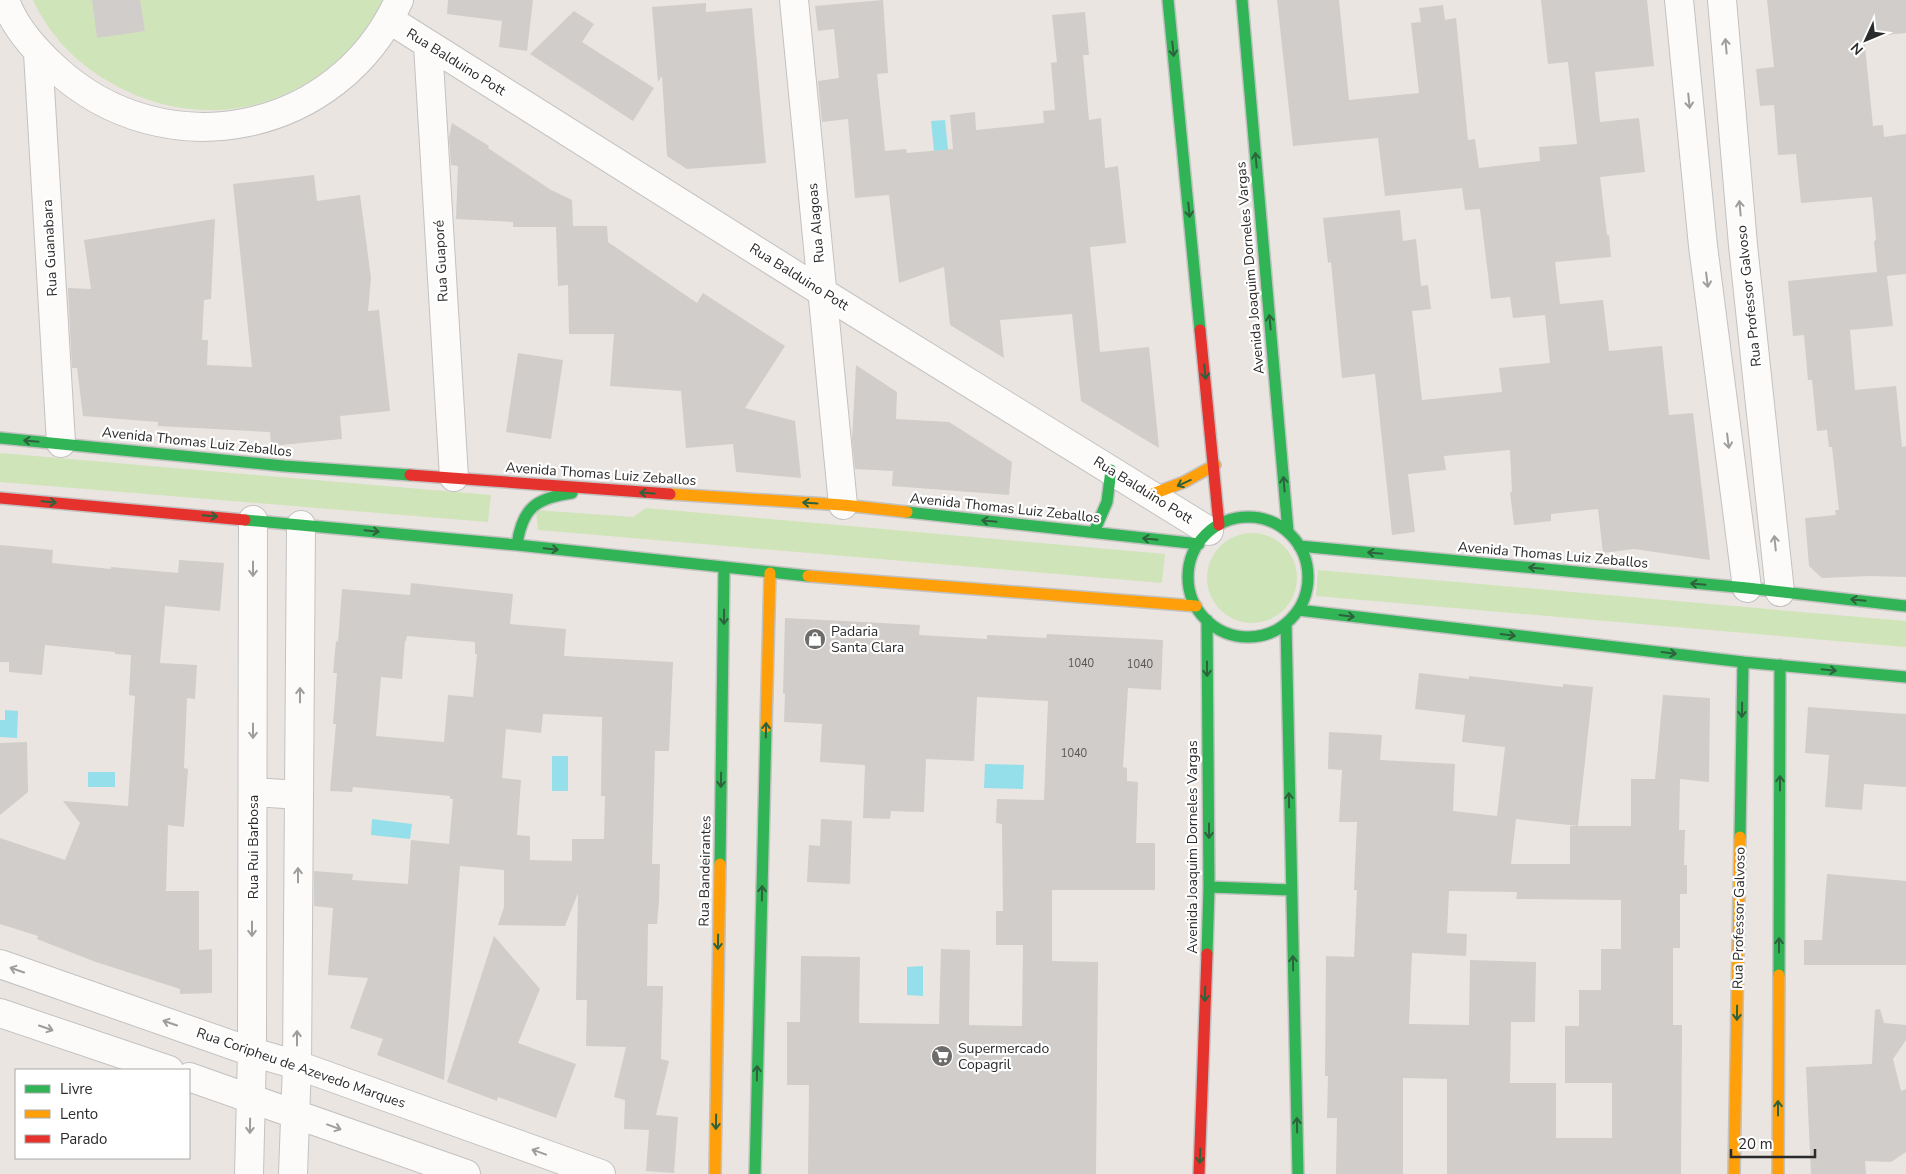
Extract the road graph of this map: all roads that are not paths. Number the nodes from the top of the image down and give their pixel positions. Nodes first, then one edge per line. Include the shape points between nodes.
1 (794, 0) edge
2 (1168, 0) edge
3 (1242, 0) edge
4 (1679, 0) edge
5 (1722, 0) edge
6 (4, 4) edge
7 (394, 10) edge
8 (428, 45) junction
9 (38, 53) junction
10 (1743, 245) junction
11 (1703, 246) junction
12 (822, 292) junction
13 (0, 438) edge
14 (61, 443) junction
15 (1215, 466) junction
16 (1111, 470) junction
17 (454, 478) junction
18 (596, 489) junction
19 (1150, 495) junction
20 (0, 498) edge
21 (843, 505) junction
22 (253, 520) junction
23 (301, 524) junction
24 (1094, 532) junction
25 (1288, 532) junction
26 (1209, 533) junction
27 (517, 545) junction
28 (1299, 546) junction
29 (724, 569) junction
30 (770, 573) junction
31 (1747, 588) junction
32 (1780, 592) junction
33 (1196, 606) junction
34 (1906, 606) edge
35 (1298, 610) junction
36 (1207, 620) junction
37 (1286, 624) junction
38 (1743, 662) junction
39 (1780, 665) junction
40 (1906, 677) edge
41 (253, 792) junction
42 (299, 795) junction
43 (1209, 887) junction
44 (1291, 890) junction
45 (0, 964) edge
46 (0, 1012) edge
47 (252, 1052) junction
48 (297, 1065) junction
49 (166, 1069) edge
50 (190, 1077) edge
51 (250, 1098) junction
52 (294, 1112) junction
53 (566, 1168) edge
54 (249, 1174) edge
55 (293, 1174) edge
56 (466, 1174) edge
57 (601, 1174) edge
58 (715, 1174) edge
59 (755, 1174) edge
60 (1199, 1174) edge
61 (1298, 1174) edge
62 (1734, 1174) edge
63 (1778, 1174) edge

1 - 12 street, Rua Alagoas
2 -> 15 street
25 -> 3 street, Avenida Joaquim Dorneles Vargas
4 -> 11 street
10 -> 5 street, Rua Professor Galvoso
6 - 9 street
7 - 8 street, Rua Balduino Pott
7 - 9 street via 363,57 329,87 289,110 246,124 201,128 155,123 111,108 72,84
8 - 12 street, Rua Balduino Pott
8 - 17 street, Rua Guaporé
9 - 14 street, Rua Guanabara
10 - 11 street
32 -> 10 street, Rua Professor Galvoso
11 -> 31 street
12 - 16 street, Rua Balduino Pott
12 - 21 street, Rua Alagoas
14 -> 13 street, Avenida Thomas Luiz Zeballos
14 - 17 street, Avenida Thomas Luiz Zeballos
15 -> 19 street via 1171,489
15 - 26 street
16 - 19 street, Rua Balduino Pott
16 - 24 street via 1107,509
17 - 18 street, Avenida Thomas Luiz Zeballos
21 -> 18 street, Avenida Thomas Luiz Zeballos
18 - 27 street via 552,495 535,504 524,515
19 - 26 street, Rua Balduino Pott
20 -> 22 street
24 -> 21 street, Avenida Thomas Luiz Zeballos
22 - 23 street
22 -> 41 street, Rua Rui Barbosa
23 -> 27 street
42 -> 23 street
26 -> 24 street, Avenida Thomas Luiz Zeballos
25 - 26 street, Avenida Thomas Luiz Zeballos via 1272,522 1254,517 1235,519
25 - 28 street, Avenida Thomas Luiz Zeballos
26 - 33 street via 1192,558 1188,579
27 -> 29 street
31 -> 28 street, Avenida Thomas Luiz Zeballos
28 - 35 street via 1308,574 1306,593
29 - 30 street
29 -> 58 street, Rua Bandeirantes via 727,680 720,1101
30 - 33 street
59 -> 30 street via 753,1103 762,681
31 - 32 street, Avenida Thomas Luiz Zeballos
34 -> 32 street, Avenida Thomas Luiz Zeballos
33 - 36 street
35 - 37 street
35 -> 38 street
36 - 37 street via 1223,631 1244,637 1266,634
36 -> 43 street, Avenida Joaquim Dorneles Vargas
44 -> 37 street
38 - 39 street
38 -> 62 street, Rua Professor Galvoso via 1742,977
39 -> 40 street
63 -> 39 street via 1775,978
41 - 42 street
41 -> 47 street, Rua Rui Barbosa
48 -> 42 street
43 - 44 street
43 -> 60 street, Avenida Joaquim Dorneles Vargas
61 -> 44 street
47 -> 45 street, Rua Coripheu de Azevedo Marques
46 -> 49 street
47 - 48 street, Rua Coripheu de Azevedo Marques
47 - 51 street, Rua Rui Barbosa
48 - 52 street
53 -> 48 street, Rua Coripheu de Azevedo Marques
50 - 51 street
51 - 52 street
51 -> 54 street, Rua Rui Barbosa
52 - 55 street
52 -> 56 street
53 - 57 street, Rua Coripheu de Azevedo Marques

